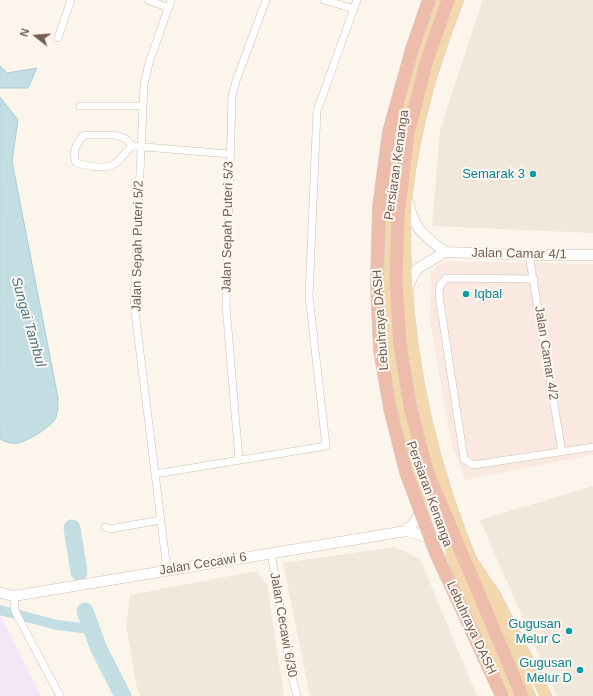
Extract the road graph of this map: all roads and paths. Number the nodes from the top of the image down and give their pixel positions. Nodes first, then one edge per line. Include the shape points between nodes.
1 (71, 0) edge
2 (148, 0) edge
3 (172, 0) edge
4 (266, 0) edge
5 (324, 0) edge
6 (357, 0) edge
7 (429, 0) edge
8 (438, 0) edge
9 (448, 0) edge
10 (458, 0) edge
11 (169, 8) junction
12 (354, 9) junction
13 (58, 38) dead end
14 (80, 106) dead end
15 (143, 106) junction
16 (137, 147) junction
17 (229, 154) junction
18 (407, 194) junction
19 (445, 252) junction
20 (530, 255) junction
21 (593, 256) edge
22 (534, 279) junction
23 (407, 295) junction
24 (593, 447) edge
25 (562, 452) junction
26 (239, 460) junction
27 (155, 474) junction
28 (422, 482) junction
29 (161, 520) junction
30 (105, 527) dead end
31 (406, 531) junction
32 (451, 552) junction
33 (271, 553) junction
34 (472, 560) junction
35 (167, 570) junction
36 (0, 593) edge
37 (14, 596) junction
38 (60, 696) edge
39 (297, 696) edge
40 (502, 696) edge
41 (513, 696) edge
42 (522, 696) edge
43 (530, 696) edge
44 (546, 696) edge

1 - 13 street
2 - 11 street
3 - 11 street, Jalan Sepah Puteri 5/2
4 - 17 street, Jalan Sepah Puteri 5/3 via 233,92
5 - 12 street
6 - 12 street
7 - 40 highway, Lebuhraya DASH, bridge via 412,49 389,132 379,207 377,283 380,350 390,408 406,472 436,553
8 - 28 main road, Persiaran Kenanga via 405,105 392,181 387,254 392,354 405,429
9 - 42 highway, Lebuhraya DASH via 426,63 408,134 398,215 396,282 400,345 410,406 428,471
10 - 18 main road, Persiaran Kenanga via 427,91
11 - 15 street, Jalan Sepah Puteri 5/2 via 148,63
12 - 26 street via 317,111 309,296 326,446
14 - 15 street
15 - 16 street, Jalan Sepah Puteri 5/2
16 - 16 street via 129,149 112,166 85,165 76,163 74,158 78,141 84,135 115,135
16 - 17 street
16 - 27 street, Jalan Sepah Puteri 5/2 via 134,304
17 - 26 street, Jalan Sepah Puteri 5/3 via 226,305
18 - 19 street via 412,217 418,229
18 - 23 main road, Persiaran Kenanga
19 - 20 street, Jalan Camar 4/1
19 - 23 street via 417,269
20 - 21 street, Jalan Camar 4/1
20 - 22 street, Jalan Camar 4/2
22 - 25 street, Jalan Camar 4/2
22 - 25 street via 446,278 440,285 438,296 464,459 473,465
23 - 34 main road, Persiaran Kenanga via 411,340 426,421 447,493
24 - 25 street
26 - 27 street
27 - 29 street, Jalan Sepah Puteri 5/2
28 - 31 street via 421,511
28 - 32 main road, Persiaran Kenanga
29 - 30 street via 110,529
29 - 35 street, Jalan Sepah Puteri 5/2
31 - 32 street via 430,538
31 - 33 street, Jalan Cecawi 6
32 - 41 main road, Persiaran Kenanga
33 - 35 street, Jalan Cecawi 6
33 - 39 street, Jalan Cecawi 6/30
34 - 43 main road, Persiaran Kenanga
34 - 44 main road via 495,595
35 - 37 street, Jalan Cecawi 6
36 - 37 street, Jalan Cecawi 6
37 - 38 street via 17,614

